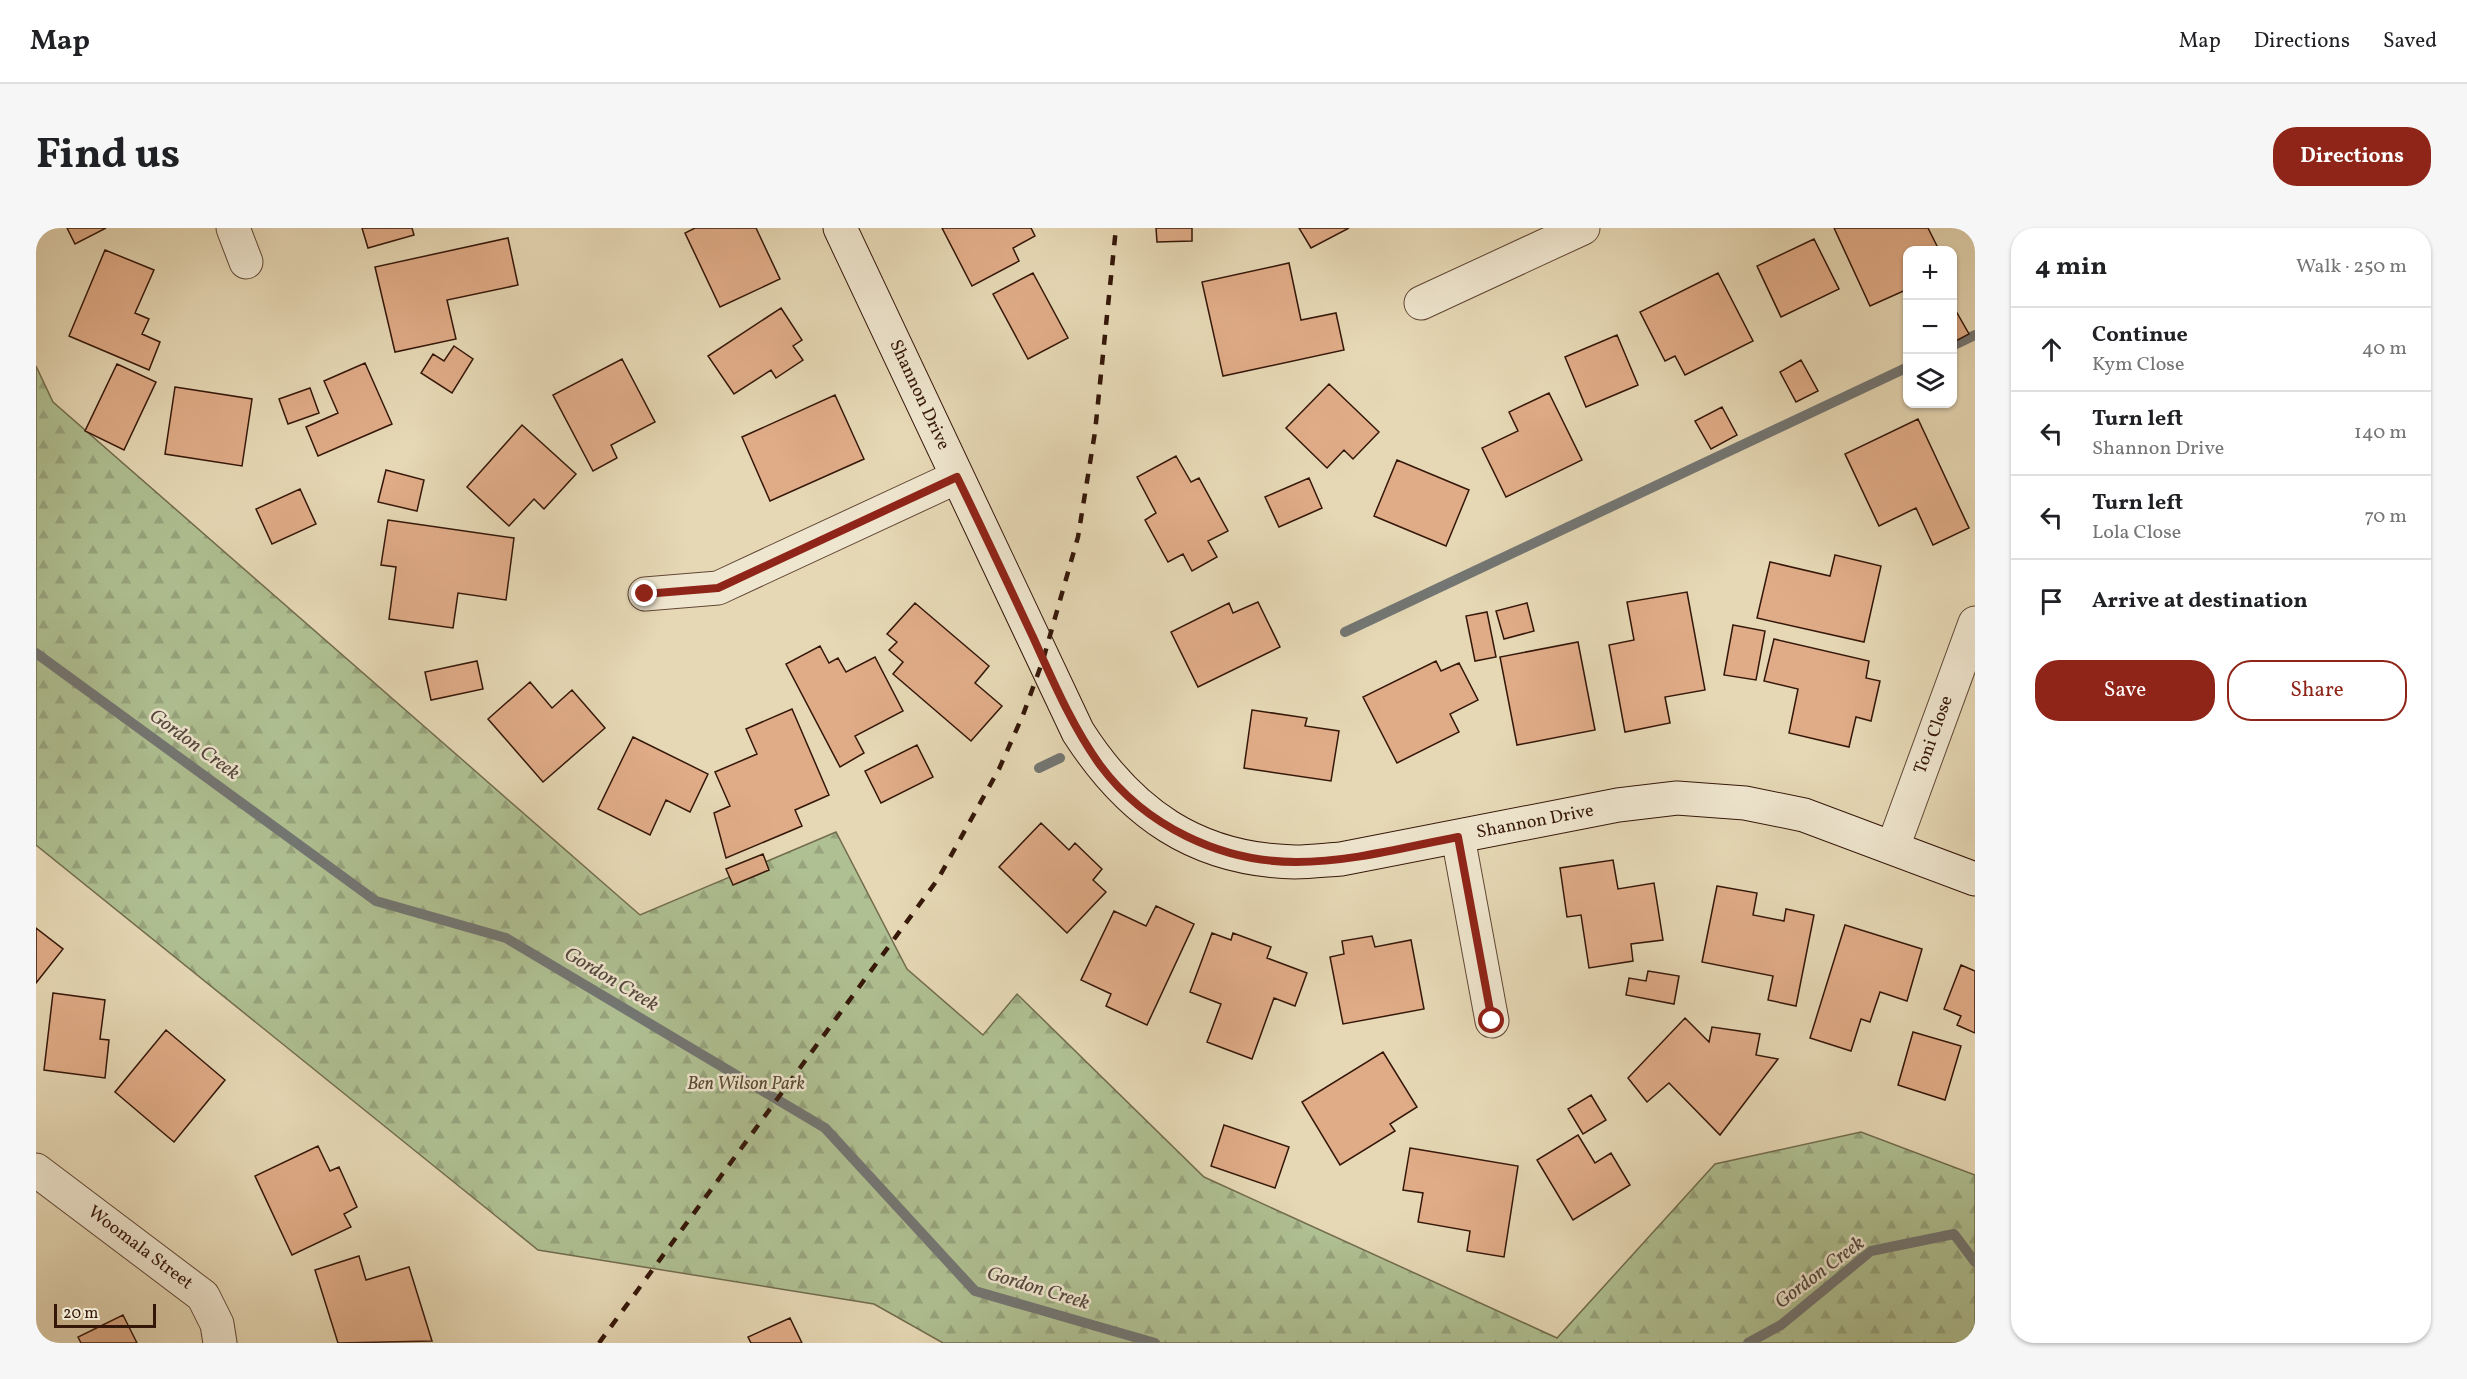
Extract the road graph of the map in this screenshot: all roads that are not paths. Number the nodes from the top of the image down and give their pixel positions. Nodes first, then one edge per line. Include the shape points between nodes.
1 (233, 228) edge
2 (840, 228) edge
3 (1583, 228) edge
4 (246, 262) dead end
5 (1421, 303) dead end
6 (957, 477) junction
7 (645, 594) dead end
8 (1975, 623) edge
9 (1458, 837) junction
10 (1893, 848) junction
11 (1975, 879) edge
12 (1492, 1021) dead end
13 (36, 1170) edge
14 (220, 1343) edge

1 - 4 street
2 - 6 street, Shannon Drive
3 - 5 street
6 - 7 street via 718,588
6 - 9 street, Shannon Drive via 1078,732 1114,782 1160,821 1222,851 1255,859 1296,862 1341,859
8 - 10 street, Toni Close
9 - 10 street, Shannon Drive via 1618,805 1677,798 1745,803 1804,815
9 - 12 street
10 - 11 street, Shannon Drive
13 - 14 street, Woomala Street via 203,1296 217,1324

